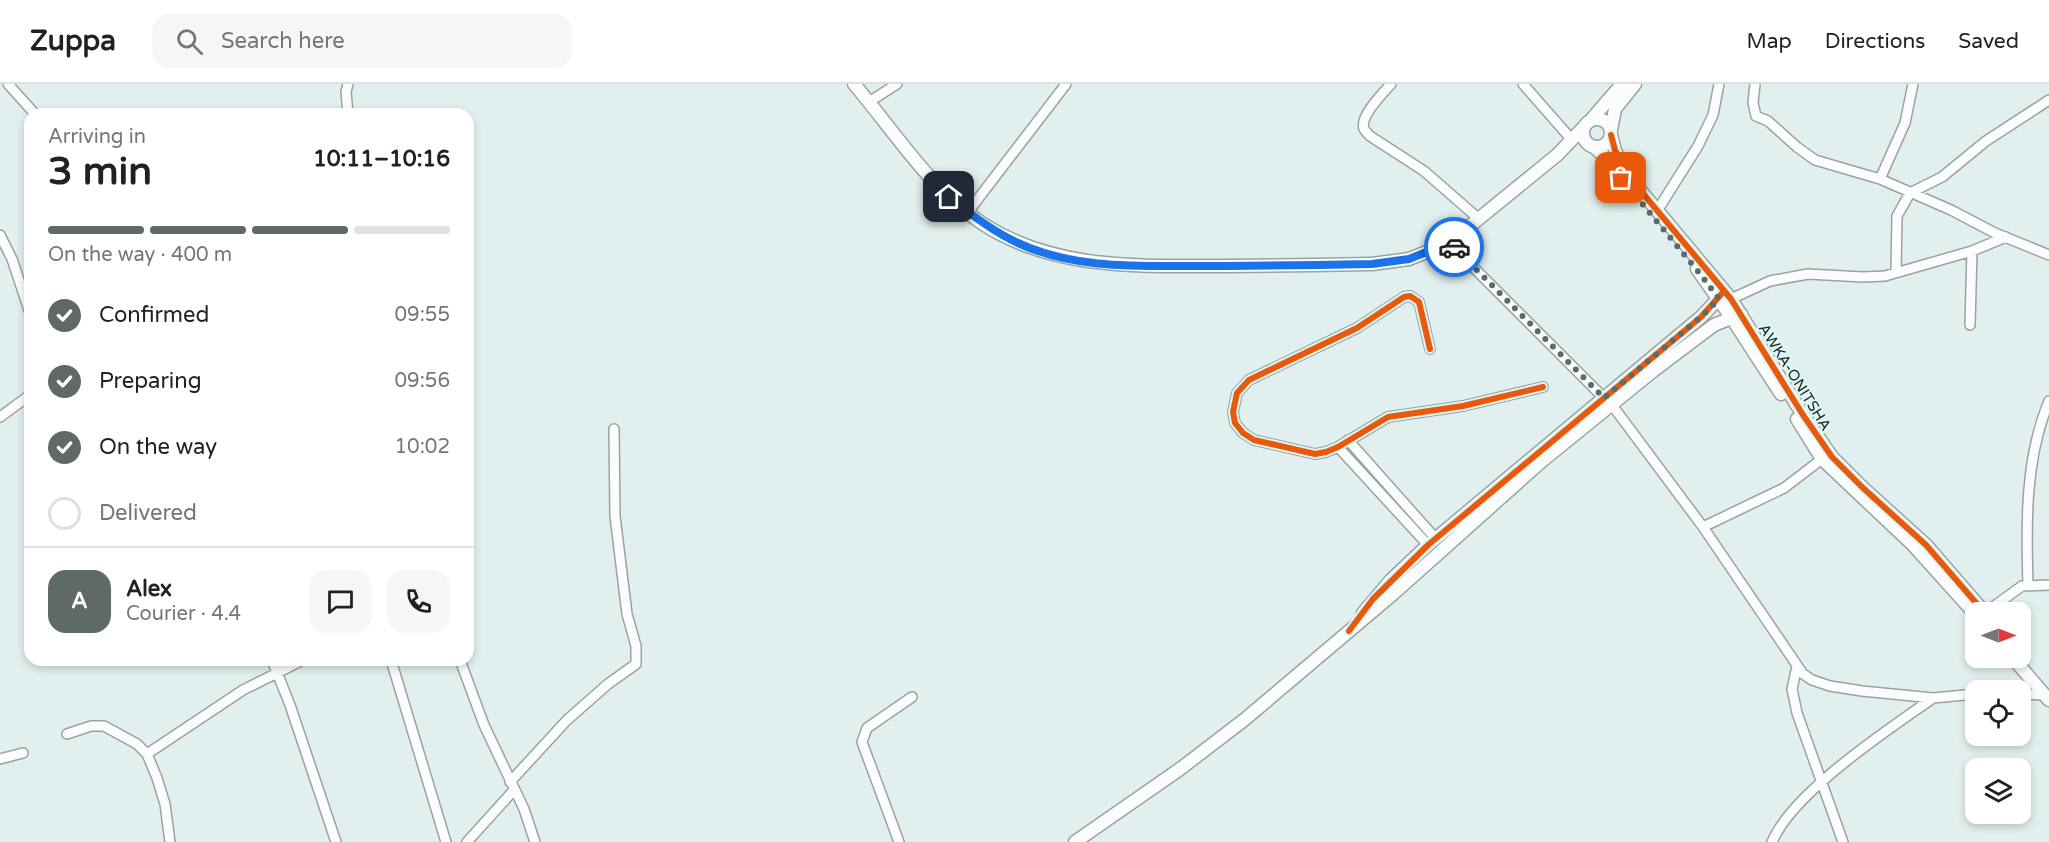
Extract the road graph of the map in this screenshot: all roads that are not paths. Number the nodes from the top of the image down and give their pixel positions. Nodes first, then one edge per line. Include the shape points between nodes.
1 (8, 84) edge
2 (348, 84) edge
3 (854, 84) edge
4 (897, 84) edge
5 (1066, 84) edge
6 (1391, 84) edge
7 (1523, 84) edge
8 (1622, 84) edge
9 (1635, 84) edge
10 (1719, 84) edge
11 (1755, 84) edge
12 (1913, 84) edge
13 (2049, 100) edge
14 (869, 102) junction
15 (30, 108) edge
16 (347, 108) edge
17 (1587, 124) junction
18 (1611, 132) junction
19 (1572, 140) junction
20 (1593, 147) junction
21 (1557, 155) junction
22 (1880, 179) junction
23 (1910, 193) junction
24 (1657, 211) junction
25 (968, 212) junction
26 (1479, 219) junction
27 (0, 235) edge
28 (2006, 237) junction
29 (1449, 243) junction
30 (1972, 251) junction
31 (2049, 255) edge
32 (1896, 272) junction
33 (24, 295) edge
34 (1725, 296) junction
35 (1736, 315) junction
36 (1970, 325) dead end
37 (1430, 349) dead end
38 (1543, 387) dead end
39 (24, 399) edge
40 (1608, 401) junction
41 (2049, 401) edge
42 (0, 417) edge
43 (615, 429) dead end
44 (1348, 440) junction
45 (1338, 447) junction
46 (1822, 459) junction
47 (1703, 527) junction
48 (1432, 542) junction
49 (2028, 585) junction
50 (2049, 585) edge
51 (1976, 602) edge
52 (1999, 602) edge
53 (1965, 603) edge
54 (1350, 631) junction
55 (274, 666) edge
56 (290, 666) edge
57 (392, 666) edge
58 (462, 666) edge
59 (1797, 666) junction
60 (2022, 668) edge
61 (2029, 668) edge
62 (277, 672) junction
63 (2031, 694) edge
64 (2047, 694) edge
65 (1965, 695) edge
66 (912, 697) dead end
67 (1933, 698) junction
68 (67, 734) dead end
69 (23, 753) dead end
70 (147, 754) junction
71 (0, 759) edge
72 (1822, 783) junction
73 (512, 786) junction
74 (170, 842) edge
75 (336, 842) edge
76 (446, 842) edge
77 (467, 842) edge
78 (535, 842) edge
79 (899, 842) edge
80 (1075, 842) edge
81 (1772, 842) edge
82 (1843, 842) edge

1 - 15 street
2 - 16 street
3 - 14 main road
4 - 14 street
5 - 25 street
6 - 26 street via 1366,113 1364,129 1425,171
7 - 19 street
8 - 17 main road
9 - 18 main road via 1615,109
10 - 24 street via 1713,115 1698,146
11 - 22 street via 1756,116 1768,121 1815,160
12 - 22 street via 1905,123
13 - 23 street via 1986,141 1942,177
14 - 25 main road via 949,197
17 - 18 main road via 1600,119
17 - 19 main road
17 - 20 main road via 1584,141
18 - 20 main road via 1605,145
18 - 24 main road, AWKA-ONITSHA via 1626,172
19 - 21 main road
20 - 21 main road
20 - 34 main road, AWKA-ONITSHA via 1701,275
21 - 26 main road
22 - 23 street
23 - 28 street
23 - 32 street via 1897,216
24 - 34 main road, AWKA-ONITSHA
25 - 29 main road via 1018,243 1046,254 1118,265 1372,264 1409,259
26 - 29 main road
27 - 33 street
28 - 30 street
28 - 31 street
29 - 40 street
30 - 32 street
30 - 36 street
32 - 34 street via 1863,277 1808,274 1770,280
34 - 35 main road, AWKA-ONITSHA
34 - 40 main road
35 - 40 main road via 1701,334
35 - 46 main road, AWKA-ONITSHA
35 - 51 main road, AWKA-ONITSHA via 1832,457 1926,544
37 - 45 street via 1419,302 1404,297 1357,327 1249,380 1238,393 1233,412 1235,423 1254,440 1315,454
38 - 44 street via 1463,406 1388,417
39 - 42 street
40 - 47 street
40 - 48 main road
40 - 54 main road
41 - 49 street via 2033,450
43 - 73 street via 615,516 636,664 567,720
44 - 45 street
44 - 48 street
45 - 48 street
46 - 47 street via 1784,488
46 - 53 main road, AWKA-ONITSHA via 1913,545
47 - 59 street
48 - 54 main road via 1385,586
49 - 50 street
49 - 52 street
54 - 80 main road via 1244,720
55 - 62 street
56 - 62 street
57 - 76 street
58 - 73 street
59 - 67 street via 1812,680 1830,686
59 - 72 street via 1792,689 1797,713
60 - 64 main road
61 - 64 main road
62 - 70 street
62 - 75 street
63 - 64 street
65 - 67 street
66 - 79 street via 867,728 862,742
67 - 72 street
68 - 70 street via 104,726
69 - 71 street
70 - 74 street via 165,804
72 - 81 street via 1785,818
72 - 82 street
73 - 77 street
73 - 78 street

